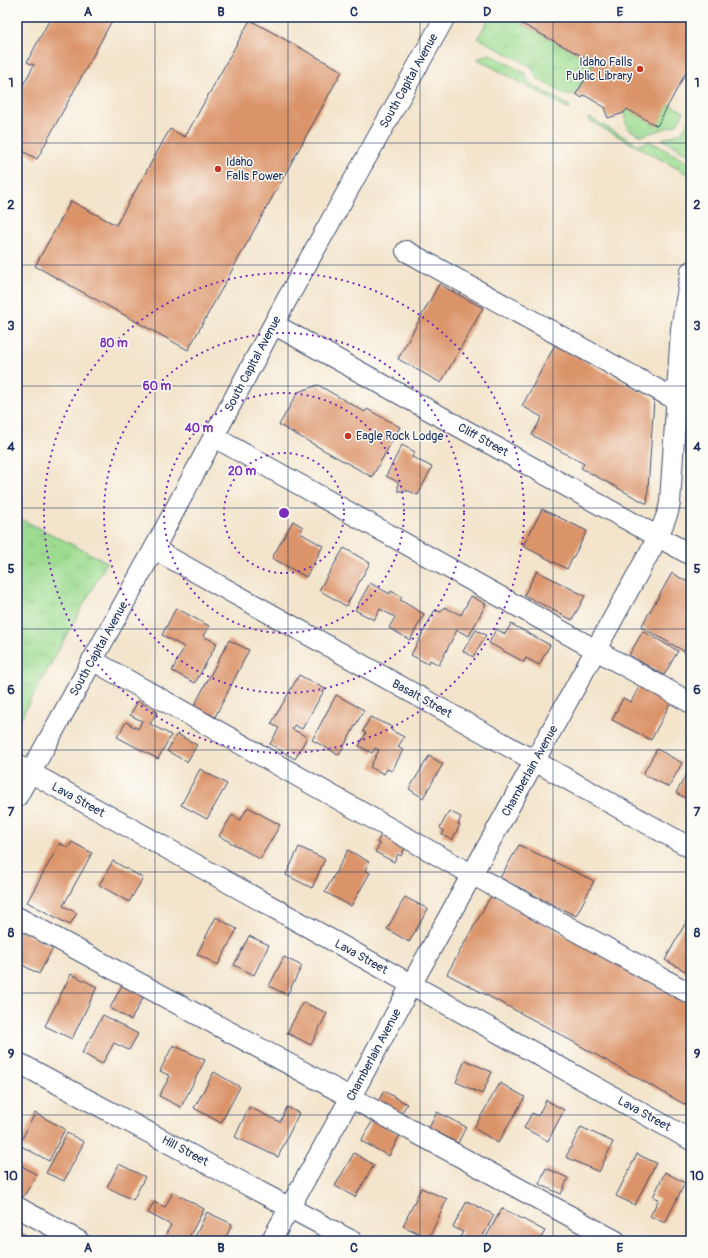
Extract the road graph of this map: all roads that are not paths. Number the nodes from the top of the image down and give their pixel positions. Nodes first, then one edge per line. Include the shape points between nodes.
1 (445, 17) edge
2 (406, 251) dead end
3 (691, 271) edge
4 (275, 325) junction
5 (683, 404) edge
6 (214, 437) junction
7 (658, 537) junction
8 (154, 549) junction
9 (691, 555) edge
10 (596, 651) junction
11 (92, 660) junction
12 (691, 703) edge
13 (535, 762) junction
14 (24, 769) edge
15 (17, 797) edge
16 (691, 848) edge
17 (472, 874) junction
18 (17, 917) edge
19 (411, 984) junction
20 (691, 994) edge
21 (17, 1062) edge
22 (352, 1098) junction
23 (691, 1140) edge
24 (17, 1207) edge
25 (289, 1207) junction
26 (80, 1241) edge
27 (271, 1241) edge
28 (352, 1241) edge
29 (616, 1241) edge

1 - 4 street, South Capital Avenue
2 - 5 street
3 - 5 street, Chamberlain Avenue via 681,329
4 - 6 street, South Capital Avenue
4 - 7 street, Cliff Street
5 - 7 street, Chamberlain Avenue via 670,504
6 - 8 street, South Capital Avenue
6 - 10 street
7 - 9 street, Cliff Street
7 - 10 street, Chamberlain Avenue
8 - 11 street, South Capital Avenue
8 - 13 street, Basalt Street
10 - 12 street
10 - 13 street, Chamberlain Avenue
11 - 14 street, South Capital Avenue
11 - 17 street
13 - 16 street, Basalt Street
13 - 17 street, Chamberlain Avenue
14 - 15 street, South Capital Avenue
14 - 19 street, Lava Street
17 - 19 street, Chamberlain Avenue
17 - 20 street
18 - 22 street
19 - 22 street, Chamberlain Avenue
19 - 23 street, Lava Street
21 - 25 street, Hill Street
22 - 25 street, Chamberlain Avenue
22 - 29 street
24 - 26 street
25 - 27 street, Chamberlain Avenue
25 - 28 street, Hill Street

